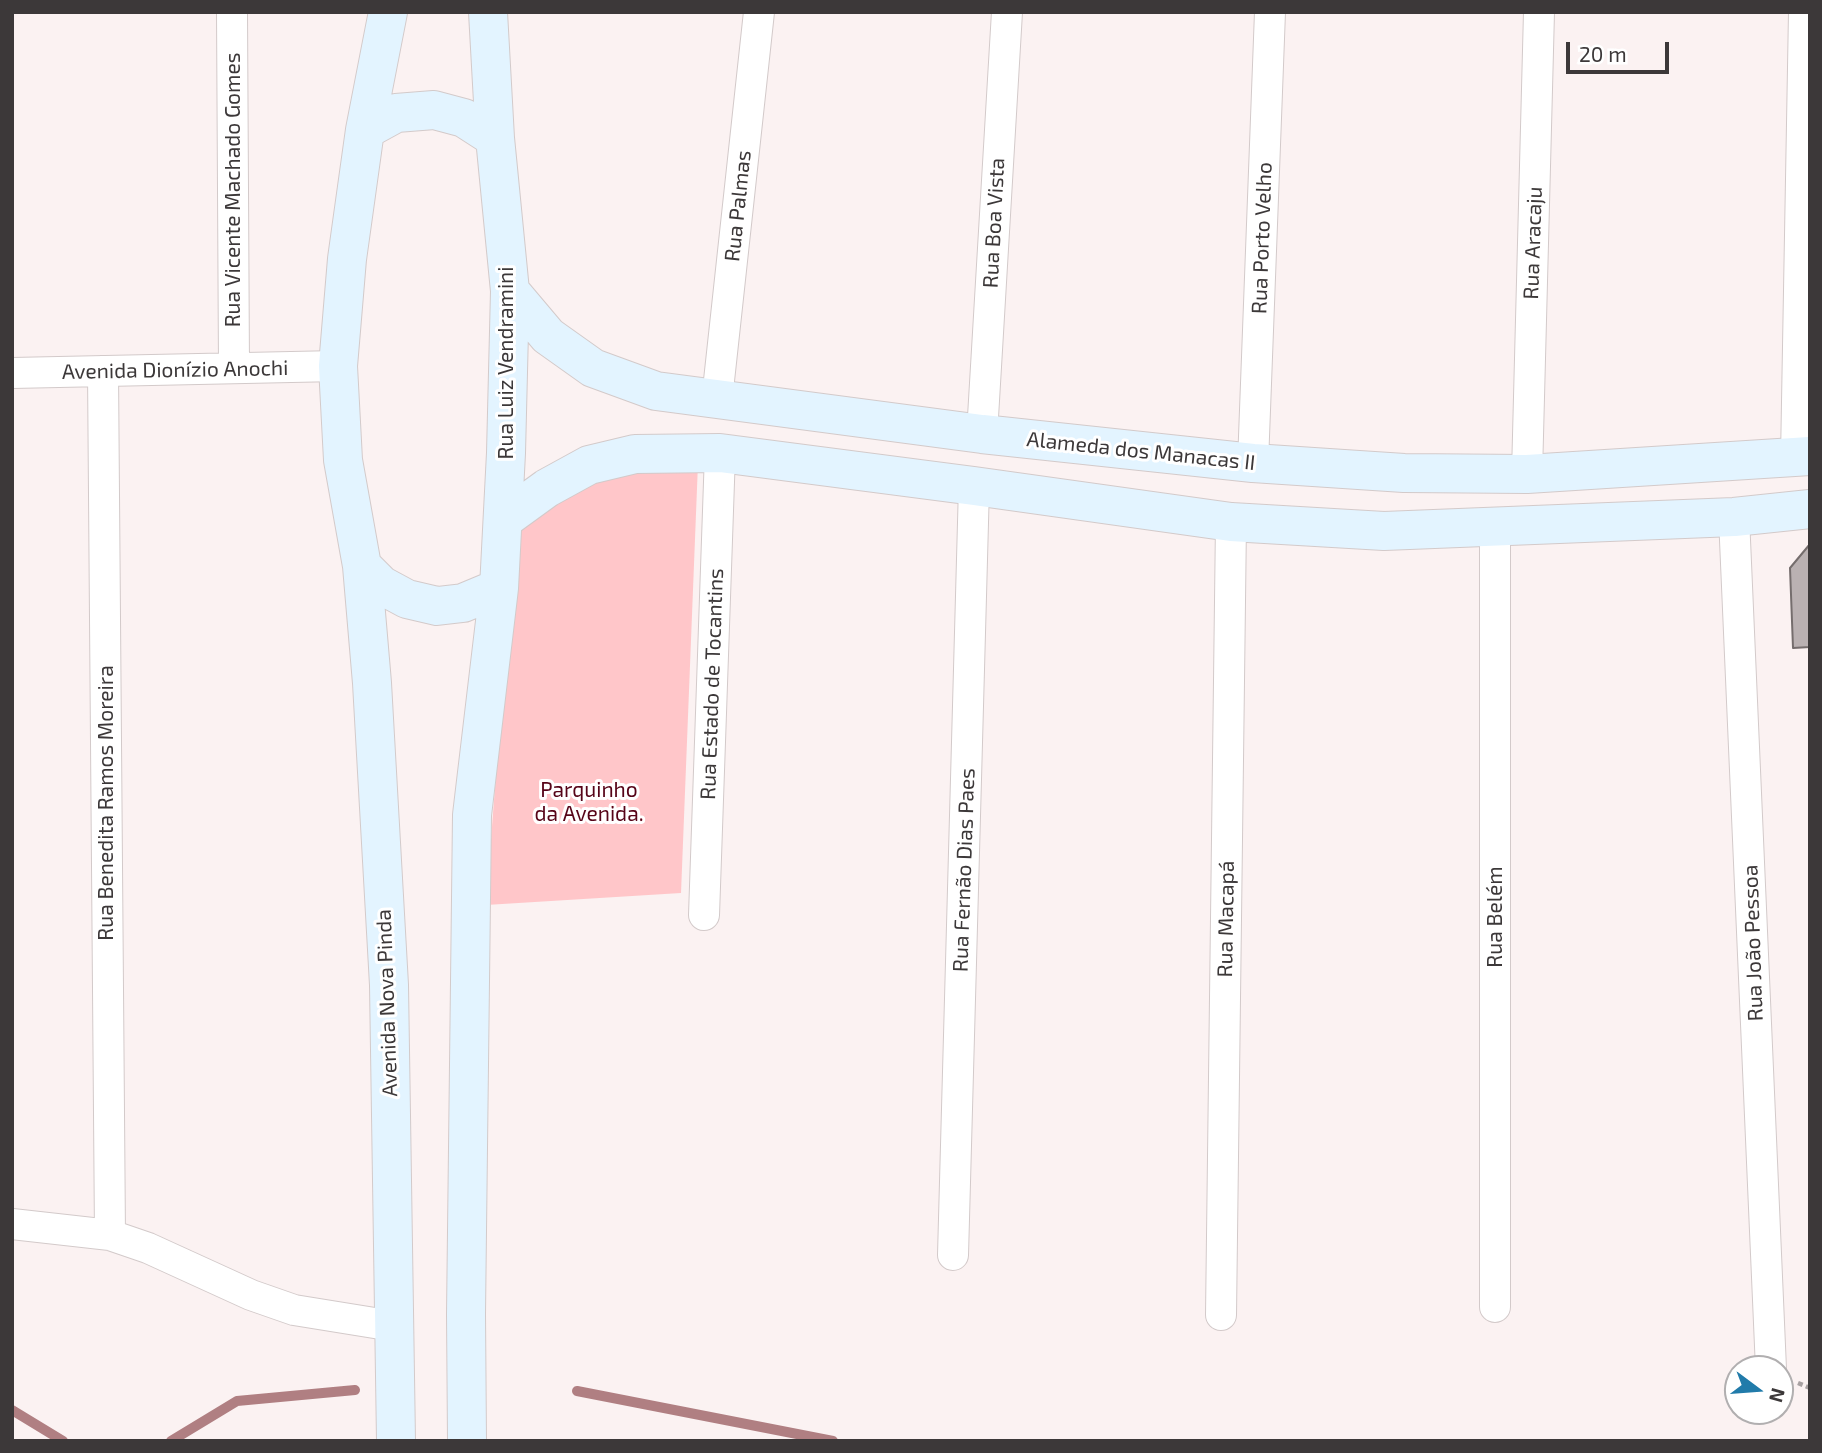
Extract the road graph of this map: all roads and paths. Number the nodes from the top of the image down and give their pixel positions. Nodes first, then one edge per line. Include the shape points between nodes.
1 (232, 12) edge
2 (388, 12) edge
3 (488, 12) edge
4 (759, 12) edge
5 (1007, 12) edge
6 (1270, 12) edge
7 (1539, 12) edge
8 (1804, 12) edge
9 (365, 130) junction
10 (495, 138) junction
11 (510, 291) junction
12 (338, 366) junction
13 (234, 369) junction
14 (103, 371) junction
15 (12, 373) edge
16 (717, 399) junction
17 (982, 434) junction
18 (720, 453) junction
19 (1803, 457) edge
20 (1253, 463) junction
21 (1527, 474) junction
22 (974, 486) junction
23 (1810, 509) edge
24 (1734, 517) junction
25 (503, 520) junction
26 (1231, 522) junction
27 (1495, 527) junction
28 (362, 566) junction
29 (499, 588) junction
30 (704, 915) dead end
31 (12, 1224) edge
32 (110, 1235) junction
33 (953, 1255) dead end
34 (1495, 1307) dead end
35 (1221, 1315) dead end
36 (393, 1326) junction
37 (1770, 1355) edge
38 (396, 1441) edge
39 (467, 1441) edge

1 - 13 street, Rua Vicente Machado Gomes
2 - 9 street
3 - 10 street
4 - 16 street, Rua Palmas
5 - 17 street, Rua Boa Vista
6 - 20 street, Rua Porto Velho
7 - 21 street, Rua Aracaju
8 - 19 street
9 - 10 street via 396,113 434,110 464,118
9 - 12 street, Avenida Nova Pinda
10 - 11 street, Rua Luiz Vendramini
11 - 16 street, Alameda dos Manacas II via 548,335 593,368 656,391
11 - 25 street, Rua Luiz Vendramini
12 - 13 street, Avenida Dionízio Anochi
12 - 28 street, Avenida Nova Pinda via 344,460
13 - 14 street, Avenida Dionízio Anochi
14 - 15 street, Avenida Dionízio Anochi
14 - 32 street, Rua Benedita Ramos Moreira
16 - 17 street, Alameda dos Manacas II
17 - 20 street, Alameda dos Manacas II
18 - 22 street
18 - 25 street via 635,454 589,465
18 - 30 street, Rua Estado de Tocantins
19 - 21 street, Alameda dos Manacas II
20 - 21 street, Alameda dos Manacas II
22 - 26 street
22 - 33 street, Rua Fernão Dias Paes
23 - 24 street
24 - 27 street
24 - 37 street, Rua João Pessoa
25 - 29 street, Rua Luiz Vendramini
26 - 27 street via 1384,531
26 - 35 street, Rua Macapá
27 - 34 street, Rua Belém
28 - 29 street via 390,590 437,606 463,603
28 - 36 street, Avenida Nova Pinda via 389,985
29 - 39 street via 472,815
31 - 32 street
32 - 36 street via 294,1310
36 - 38 street, Avenida Nova Pinda

